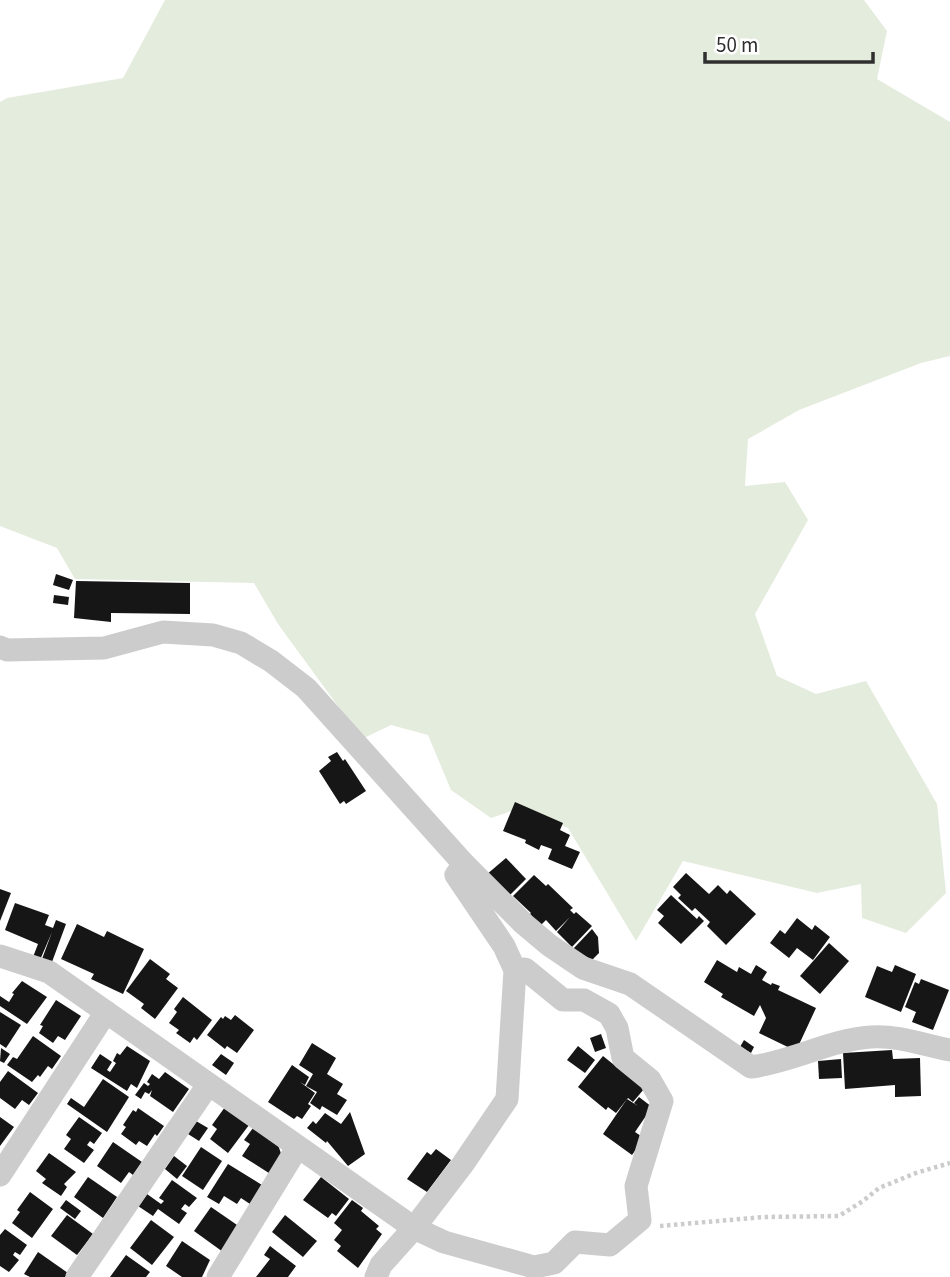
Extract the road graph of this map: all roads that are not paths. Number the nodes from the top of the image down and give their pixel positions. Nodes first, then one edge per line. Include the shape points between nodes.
1 (0, 647) edge
2 (464, 864) junction
3 (0, 957) edge
4 (515, 970) junction
5 (106, 1012) junction
6 (950, 1051) edge
7 (208, 1085) junction
8 (297, 1148) junction
9 (0, 1175) edge
10 (414, 1228) junction
11 (77, 1277) edge
12 (218, 1277) edge
13 (376, 1277) edge

1 - 2 street via 104,648 163,632 213,635 241,643 306,688
2 - 4 street via 456,875
2 - 6 street via 549,945 583,968 630,984 751,1068 872,1037 904,1039
3 - 5 street via 49,972
4 - 10 street via 507,1099
4 - 10 street via 525,969 563,1000 584,1000 609,1014 623,1058 650,1080 662,1101 636,1186 640,1220 610,1245 575,1242 554,1263 534,1267 444,1242
5 - 7 street
5 - 9 street
7 - 8 street
7 - 11 street
8 - 10 street
8 - 12 street
10 - 13 street

